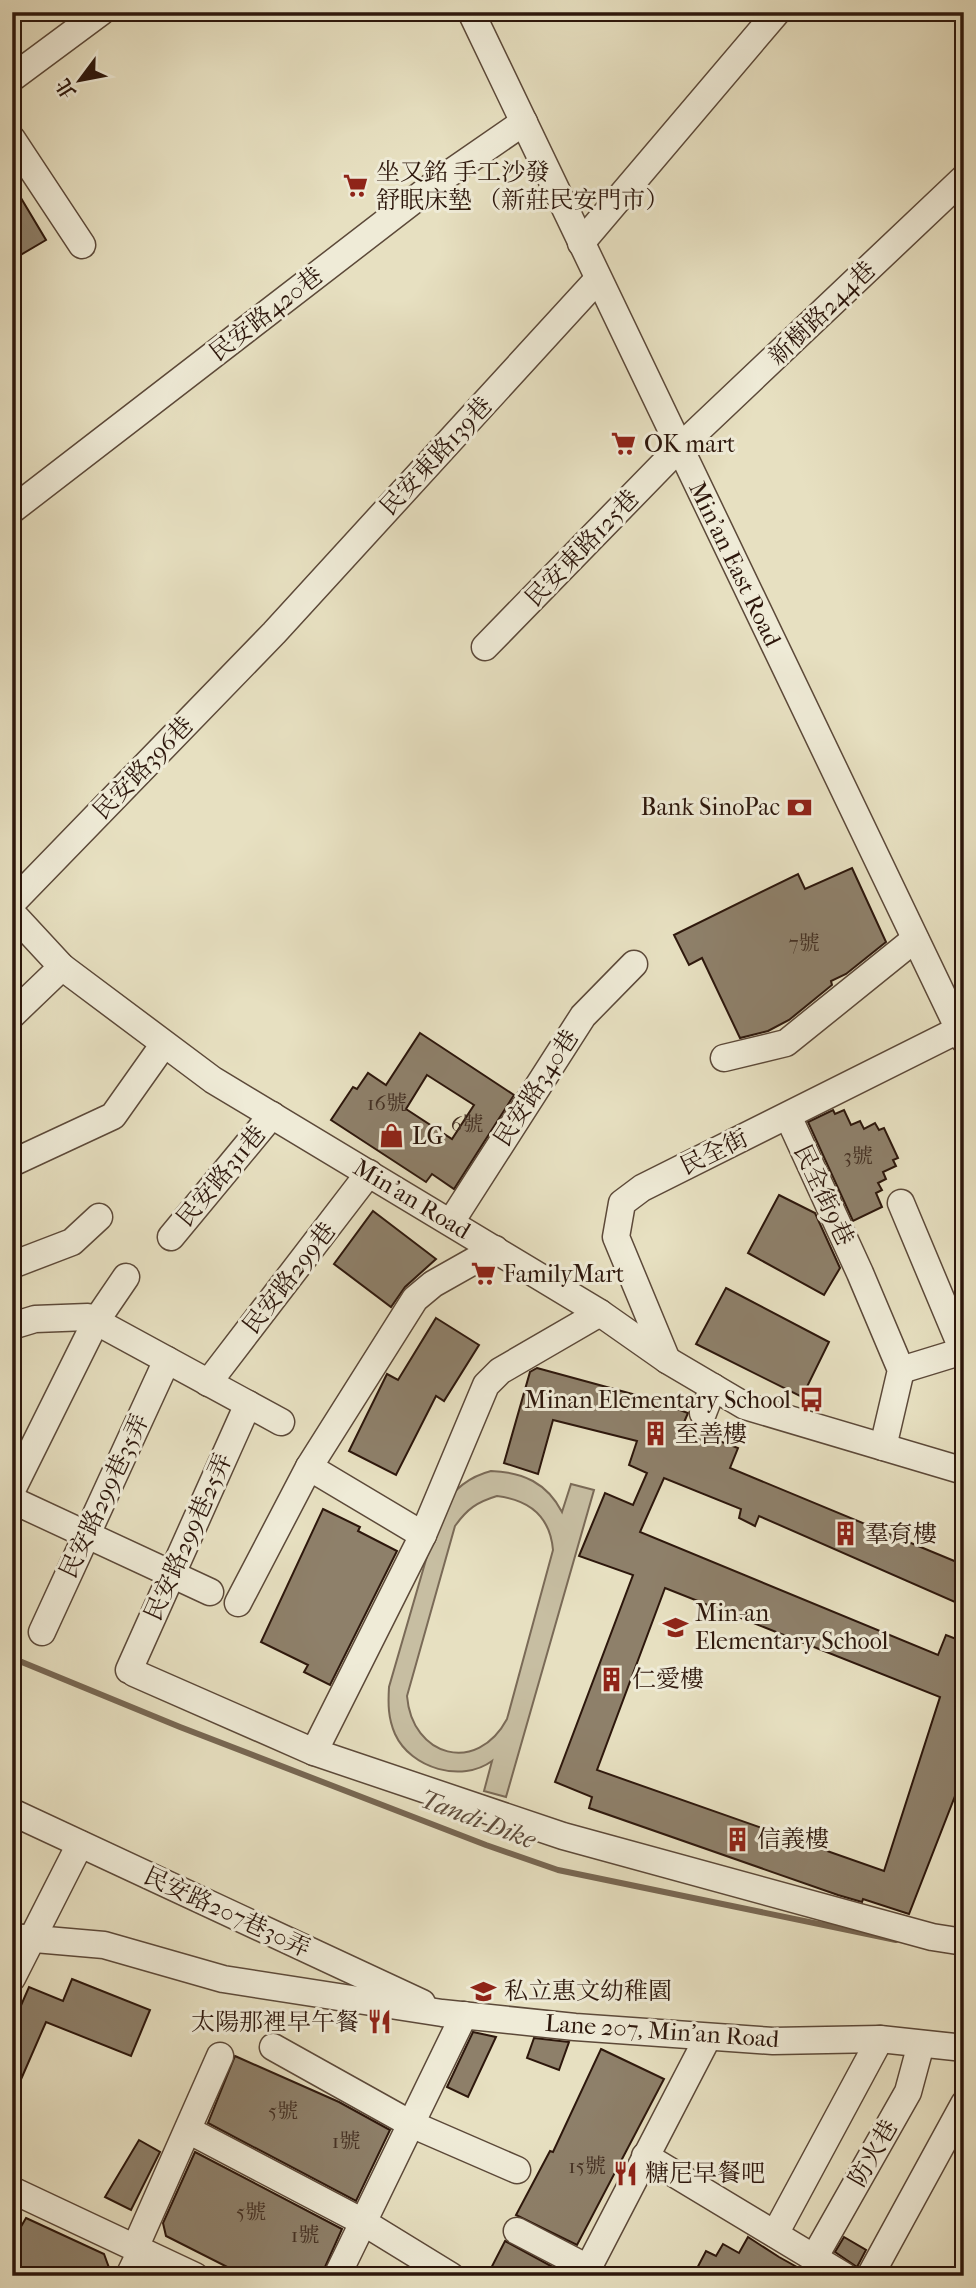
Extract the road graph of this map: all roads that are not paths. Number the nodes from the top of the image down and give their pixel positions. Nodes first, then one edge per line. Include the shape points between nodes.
1 (101, 12) edge
2 (471, 12) edge
3 (778, 12) edge
4 (12, 78) edge
5 (523, 122) junction
6 (12, 139) edge
7 (964, 178) edge
8 (581, 243) junction
9 (82, 246) dead end
10 (598, 279) junction
11 (680, 448) junction
12 (12, 510) edge
13 (274, 633) joint
14 (485, 648) dead end
15 (12, 902) edge
16 (12, 913) edge
17 (915, 939) junction
18 (634, 964) dead end
19 (62, 967) junction
20 (12, 1015) edge
21 (962, 1032) edge
22 (164, 1044) junction
23 (724, 1058) dead end
24 (272, 1115) junction
25 (788, 1116) junction
26 (12, 1163) edge
27 (369, 1173) junction
28 (901, 1203) dead end
29 (99, 1217) dead end
30 (451, 1222) junction
31 (171, 1237) dead end
32 (495, 1249) junction
33 (12, 1265) edge
34 (126, 1278) dead end
35 (600, 1313) junction
36 (96, 1321) junction
37 (12, 1326) edge
38 (167, 1360) junction
39 (667, 1360) junction
40 (901, 1370) junction
41 (208, 1382) junction
42 (713, 1387) junction
43 (248, 1404) junction
44 (703, 1413) dead end
45 (281, 1422) dead end
46 (883, 1447) junction
47 (309, 1467) junction
48 (964, 1471) edge
49 (12, 1490) edge
50 (12, 1500) edge
51 (85, 1534) junction
52 (423, 1535) junction
53 (172, 1573) junction
54 (210, 1591) dead end
55 (238, 1603) dead end
56 (42, 1632) dead end
57 (314, 1752) junction
58 (12, 1812) edge
59 (80, 1844) junction
60 (22, 1937) edge
61 (964, 1942) edge
62 (12, 1978) edge
63 (453, 2014) junction
64 (708, 2037) junction
65 (880, 2039) junction
66 (921, 2044) junction
67 (273, 2047) dead end
68 (964, 2048) edge
69 (220, 2056) dead end
70 (964, 2104) edge
71 (411, 2124) junction
72 (188, 2130) junction
73 (645, 2156) junction
74 (517, 2171) dead end
75 (12, 2190) edge
76 (363, 2222) junction
77 (517, 2231) dead end
78 (775, 2234) junction
79 (138, 2249) junction
80 (814, 2258) junction
81 (586, 2272) edge
82 (129, 2276) edge
83 (195, 2276) edge
84 (337, 2276) edge
85 (451, 2276) edge
86 (844, 2276) edge
87 (870, 2276) edge

1 - 4 street
2 - 5 street, Min'an East Road
3 - 8 street
5 - 8 street, Min'an East Road
5 - 12 street, 民安路420巷 via 440,180
6 - 9 street
7 - 11 street, 新樹路244巷
8 - 10 street, Min'an East Road
10 - 11 street, Min'an East Road
10 - 13 street, 民安東路139巷
11 - 14 street, 民安東路125巷
11 - 17 street, Min'an East Road
13 - 15 street, 民安路396巷
16 - 19 street, Min'an Road
17 - 21 street, Min'an East Road
17 - 23 street via 786,1043
18 - 30 street, 民安路340巷 via 583,1016
19 - 20 street
19 - 22 street, Min'an Road
21 - 25 street, 民全街
22 - 24 street, Min'an Road
22 - 26 street via 113,1116
24 - 27 street, Min'an Road
24 - 31 street, 民安路311巷
25 - 39 street, 民全街 via 642,1188 622,1203 616,1237
25 - 40 street, 民全街9巷
27 - 30 street, Min'an Road
27 - 41 street, 民安路299巷
28 - 40 street via 963,1351
29 - 33 street via 72,1242
30 - 32 street, Min'an Road
32 - 35 street, Min'an Road
32 - 47 street via 415,1299
34 - 36 street
35 - 39 street, Min'an Road
35 - 52 street via 500,1371 486,1385
36 - 37 street via 88,1317 35,1319
36 - 38 street
36 - 49 street
38 - 41 street
38 - 51 street, 民安路299巷35弄
39 - 42 street, Min'an Road
40 - 46 street
41 - 43 street
42 - 44 street
42 - 46 street, Min'an Road via 745,1406
43 - 45 street
43 - 53 street, 民安路299巷25弄
46 - 48 street, Min'an Road
47 - 52 street
47 - 55 street
50 - 51 street
51 - 53 street
51 - 56 street, 民安路299巷35弄
52 - 57 street
53 - 54 street
53 - 57 street, 民安路299巷25弄 via 131,1671
57 - 61 street via 563,1836
58 - 59 street, 民安路207巷30弄
59 - 60 street
59 - 63 street, 民安路207巷30弄
60 - 62 street
60 - 63 street, Lane 207, Min'an Road via 104,1945 223,1979
63 - 64 street, Lane 207, Min'an Road
63 - 71 street
64 - 65 street, Lane 207, Min'an Road
64 - 73 street
65 - 66 street, Lane 207, Min'an Road
65 - 78 street
66 - 68 street, Lane 207, Min'an Road
66 - 80 street, 防火巷 via 908,2092
67 - 71 street
69 - 72 street
70 - 87 street
71 - 74 street
71 - 76 street
72 - 76 street
72 - 79 street
73 - 78 street
73 - 81 street
75 - 79 street
76 - 84 street
76 - 85 street
77 - 81 street
78 - 80 street
79 - 82 street
79 - 83 street
80 - 86 street

